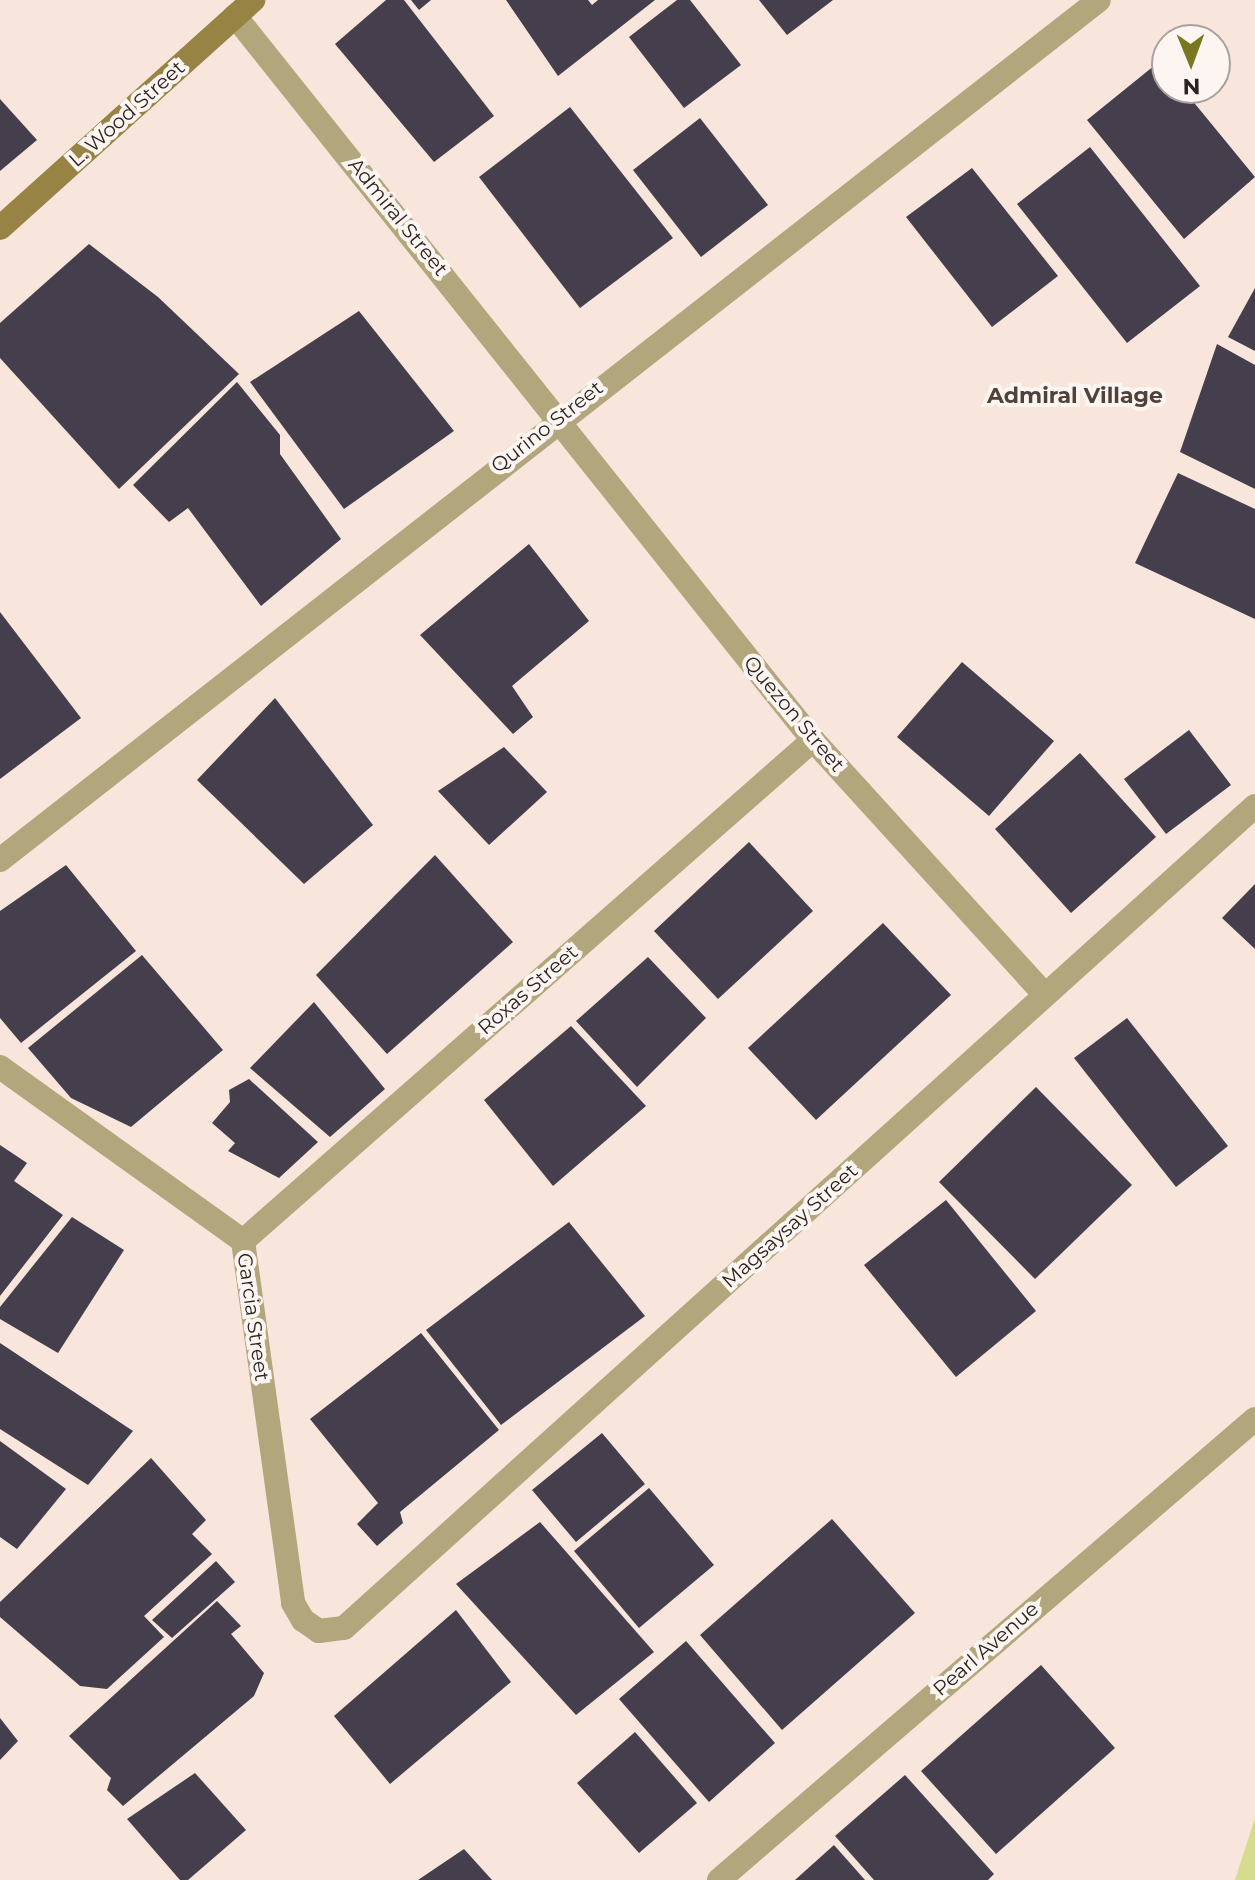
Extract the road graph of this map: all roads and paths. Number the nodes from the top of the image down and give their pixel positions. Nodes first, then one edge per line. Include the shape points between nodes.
1 (1099, 0) edge
2 (244, 8) edge
3 (0, 228) edge
4 (558, 419) junction
5 (813, 740) junction
6 (1255, 806) edge
7 (0, 860) edge
8 (1045, 995) junction
9 (0, 1067) edge
10 (243, 1241) junction
11 (1255, 1419) edge
12 (319, 1631) joint
13 (719, 1880) edge

1 - 4 street, Qurino Street
2 - 3 main road, L. Wood Street
2 - 4 street, Admiral Street
4 - 5 street, Quezon Street
4 - 7 street, Qurino Street
5 - 8 street, Quezon Street
5 - 10 street, Roxas Street
6 - 8 street, Magsaysay Street
8 - 12 street, Magsaysay Street via 363,1612 344,1628
9 - 10 street, Garcia Street
10 - 12 street, Garcia Street via 293,1603 303,1620
11 - 13 street, Pearl Avenue

